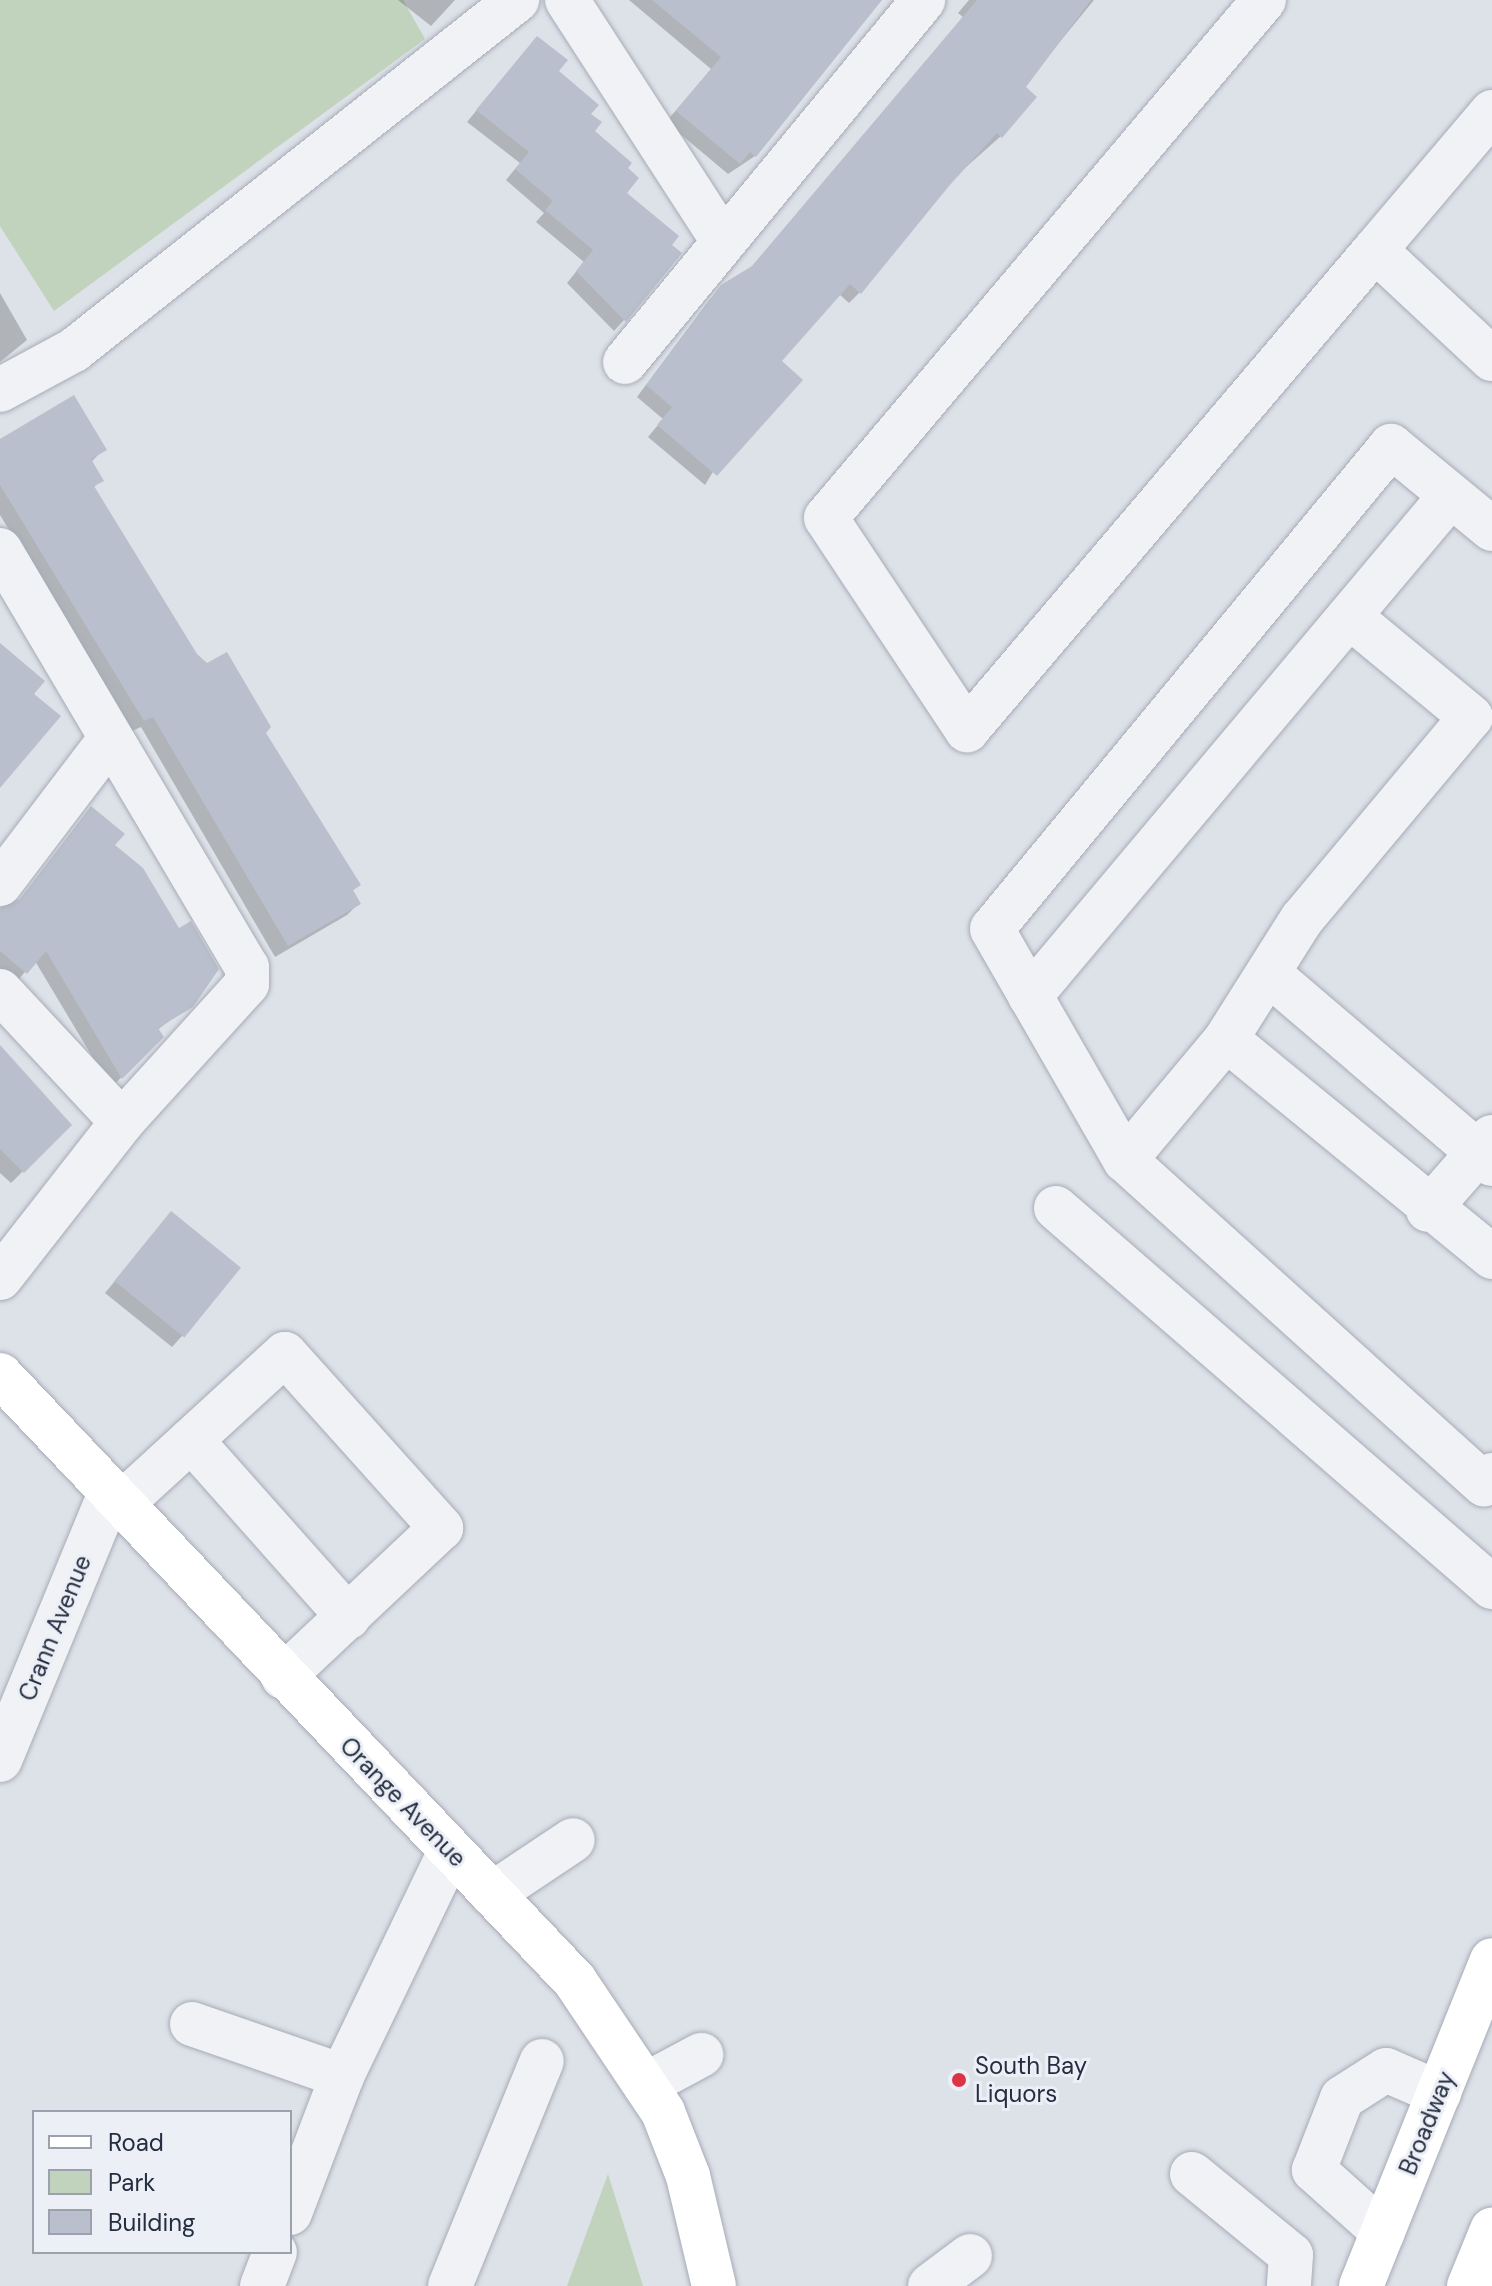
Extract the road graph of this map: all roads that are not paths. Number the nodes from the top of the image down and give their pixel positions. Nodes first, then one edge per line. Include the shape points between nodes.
1 (517, 0) edge
2 (567, 0) edge
3 (923, 0) edge
4 (1264, 0) edge
5 (1492, 112) edge
6 (722, 240) junction
7 (1375, 250) junction
8 (1492, 359) edge
9 (625, 362) dead end
10 (0, 390) edge
11 (1451, 495) junction
12 (1492, 529) edge
13 (0, 550) edge
14 (1349, 616) junction
15 (1481, 727) edge
16 (111, 738) junction
17 (0, 884) edge
18 (1268, 973) junction
19 (0, 991) edge
20 (1030, 996) junction
21 (1226, 1039) junction
22 (122, 1122) junction
23 (1487, 1152) edge
24 (1125, 1160) junction
25 (1056, 1208) dead end
26 (1428, 1210) junction
27 (1492, 1257) edge
28 (0, 1278) edge
29 (0, 1375) edge
30 (191, 1440) junction
31 (1492, 1475) edge
32 (114, 1501) junction
33 (1492, 1587) edge
34 (348, 1617) junction
35 (283, 1677) junction
36 (0, 1760) edge
37 (573, 1840) dead end
38 (450, 1852) junction
39 (492, 1894) junction
40 (1492, 1960) edge
41 (192, 2024) dead end
42 (701, 2055) dead end
43 (542, 2061) dead end
44 (342, 2076) junction
45 (645, 2085) junction
46 (1439, 2093) junction
47 (1192, 2174) dead end
48 (292, 2208) edge
49 (1492, 2230) edge
50 (1383, 2232) junction
51 (274, 2254) edge
52 (970, 2256) dead end
53 (262, 2286) edge
54 (450, 2286) edge
55 (714, 2286) edge
56 (930, 2286) edge
57 (1289, 2286) edge
58 (1361, 2286) edge
59 (1469, 2286) edge

1 - 10 street via 74,350
2 - 6 street
3 - 6 street
4 - 7 street via 826,518 967,730
5 - 7 street
6 - 9 street
7 - 8 street
11 - 12 street
11 - 14 street
11 - 20 street via 1391,446 992,929
13 - 16 street
14 - 15 street
14 - 20 street
15 - 18 street via 1302,919
16 - 17 street
16 - 22 street via 247,967 247,984
18 - 21 street
18 - 23 street
19 - 22 street
20 - 24 street
21 - 24 street
21 - 26 street
22 - 28 street
23 - 26 street
24 - 31 street via 1484,1484
25 - 33 street
26 - 27 street
29 - 32 main road, Orange Avenue
30 - 32 street
30 - 34 street
30 - 34 street via 285,1354 441,1528
32 - 35 main road, Orange Avenue
32 - 36 street, Crann Avenue
34 - 35 street
35 - 38 main road, Orange Avenue
37 - 39 street
38 - 39 main road, Orange Avenue
38 - 44 street
39 - 45 main road, Orange Avenue via 575,1981
40 - 46 main road, Broadway
41 - 44 street
42 - 45 street
43 - 54 street
44 - 48 street
45 - 55 main road, Orange Avenue via 688,2176
46 - 50 main road, Broadway
46 - 50 street via 1386,2070 1342,2098 1314,2170
47 - 57 street via 1291,2255
49 - 59 main road
50 - 58 main road, Broadway
51 - 53 street
52 - 56 street

